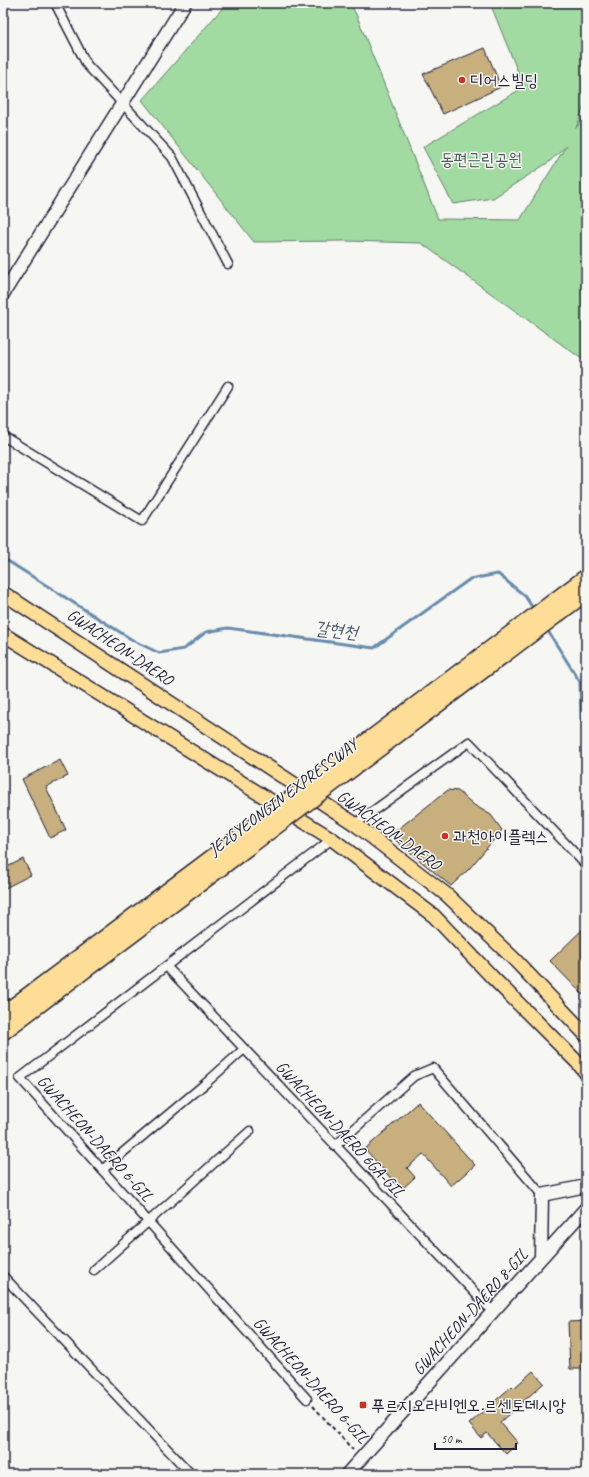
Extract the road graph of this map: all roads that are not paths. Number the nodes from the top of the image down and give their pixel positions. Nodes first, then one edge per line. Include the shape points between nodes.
1 (56, 3) edge
2 (186, 3) edge
3 (123, 103) junction
4 (228, 264) dead end
5 (3, 294) edge
6 (228, 386) dead end
7 (3, 436) edge
8 (586, 577) edge
9 (3, 593) edge
10 (586, 594) edge
11 (3, 634) edge
12 (355, 824) junction
13 (332, 839) junction
14 (586, 865) edge
15 (166, 966) junction
16 (3, 1014) edge
17 (3, 1032) edge
18 (586, 1035) edge
19 (244, 1049) junction
20 (586, 1073) edge
21 (250, 1130) dead end
22 (335, 1146) junction
23 (102, 1170) junction
24 (586, 1186) edge
25 (542, 1195) junction
26 (586, 1208) edge
27 (148, 1221) junction
28 (541, 1258) junction
29 (94, 1270) dead end
30 (3, 1276) edge
31 (493, 1312) junction
32 (307, 1399) road end
33 (191, 1474) edge
34 (347, 1474) edge

1 - 3 street via 88,65
2 - 3 street
3 - 4 street via 172,157
3 - 5 street
6 - 7 street via 142,522
8 - 16 highway, JE2GYEONGIN EXPRESSWAY, bridge
9 - 12 main road, GWACHEON-DAERO
10 - 17 highway, JE2GYEONGIN EXPRESSWAY, bridge
11 - 13 main road
12 - 14 street via 469,742
12 - 18 main road, GWACHEON-DAERO via 447,895 510,955
13 - 15 street, GWACHEON-DAERO 6-GIL
13 - 20 main road via 434,916
15 - 19 street, GWACHEON-DAERO 6GA-GIL
15 - 23 street, GWACHEON-DAERO 6-GIL via 20,1078
19 - 22 street, GWACHEON-DAERO 6GA-GIL
19 - 23 street
21 - 27 street
22 - 25 street via 414,1076 433,1068
22 - 31 street, GWACHEON-DAERO 6GA-GIL
23 - 27 street, GWACHEON-DAERO 6-GIL
24 - 25 street
25 - 28 street
26 - 28 street, GWACHEON-DAERO 8-GIL
27 - 29 street
27 - 32 street, GWACHEON-DAERO 6-GIL
28 - 31 street, GWACHEON-DAERO 8-GIL
30 - 33 street
31 - 34 street, GWACHEON-DAERO 8-GIL

